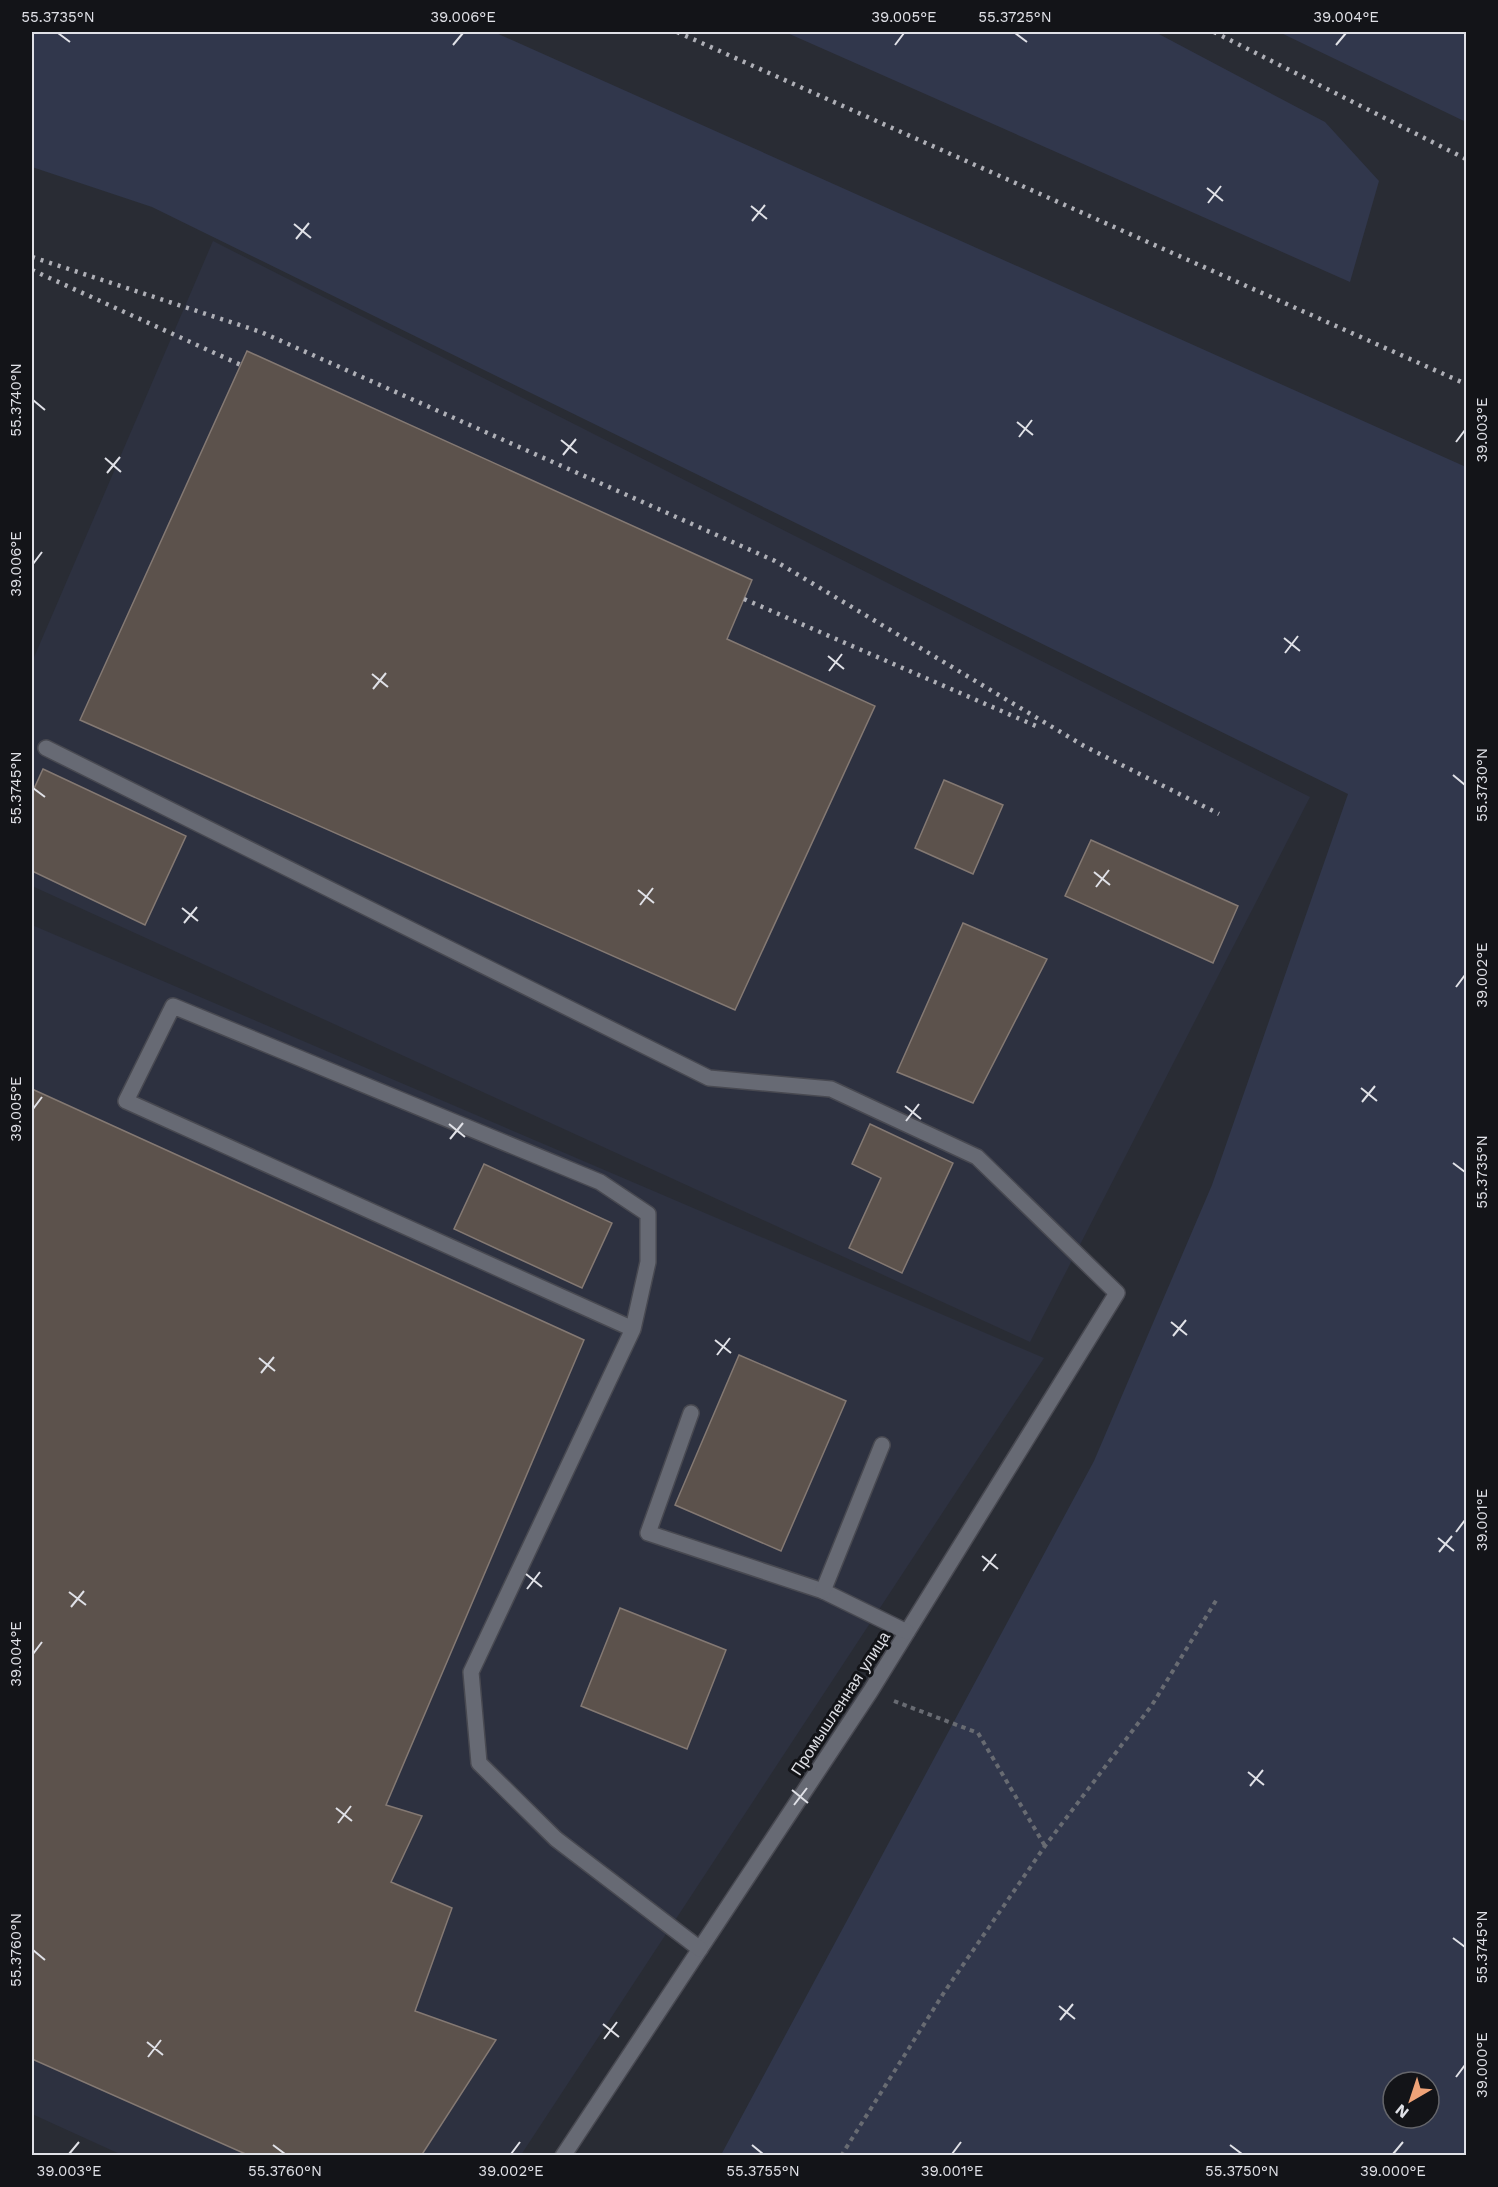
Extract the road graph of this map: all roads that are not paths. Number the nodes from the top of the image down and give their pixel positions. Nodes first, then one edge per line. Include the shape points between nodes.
1 (46, 748) dead end
2 (633, 1329) junction
3 (691, 1413) dead end
4 (882, 1446) dead end
5 (823, 1591) junction
6 (907, 1632) junction
7 (700, 1949) junction
8 (563, 2156) edge

1 - 6 street, Промышленная улица via 709,1078 831,1089 977,1157 1117,1293
2 - 2 street via 126,1101 173,1006 600,1182 648,1214 648,1262
2 - 7 street via 471,1672 479,1762 556,1839
3 - 5 street via 648,1533
4 - 5 street
5 - 6 street
6 - 7 street, Промышленная улица
7 - 8 street, Промышленная улица

